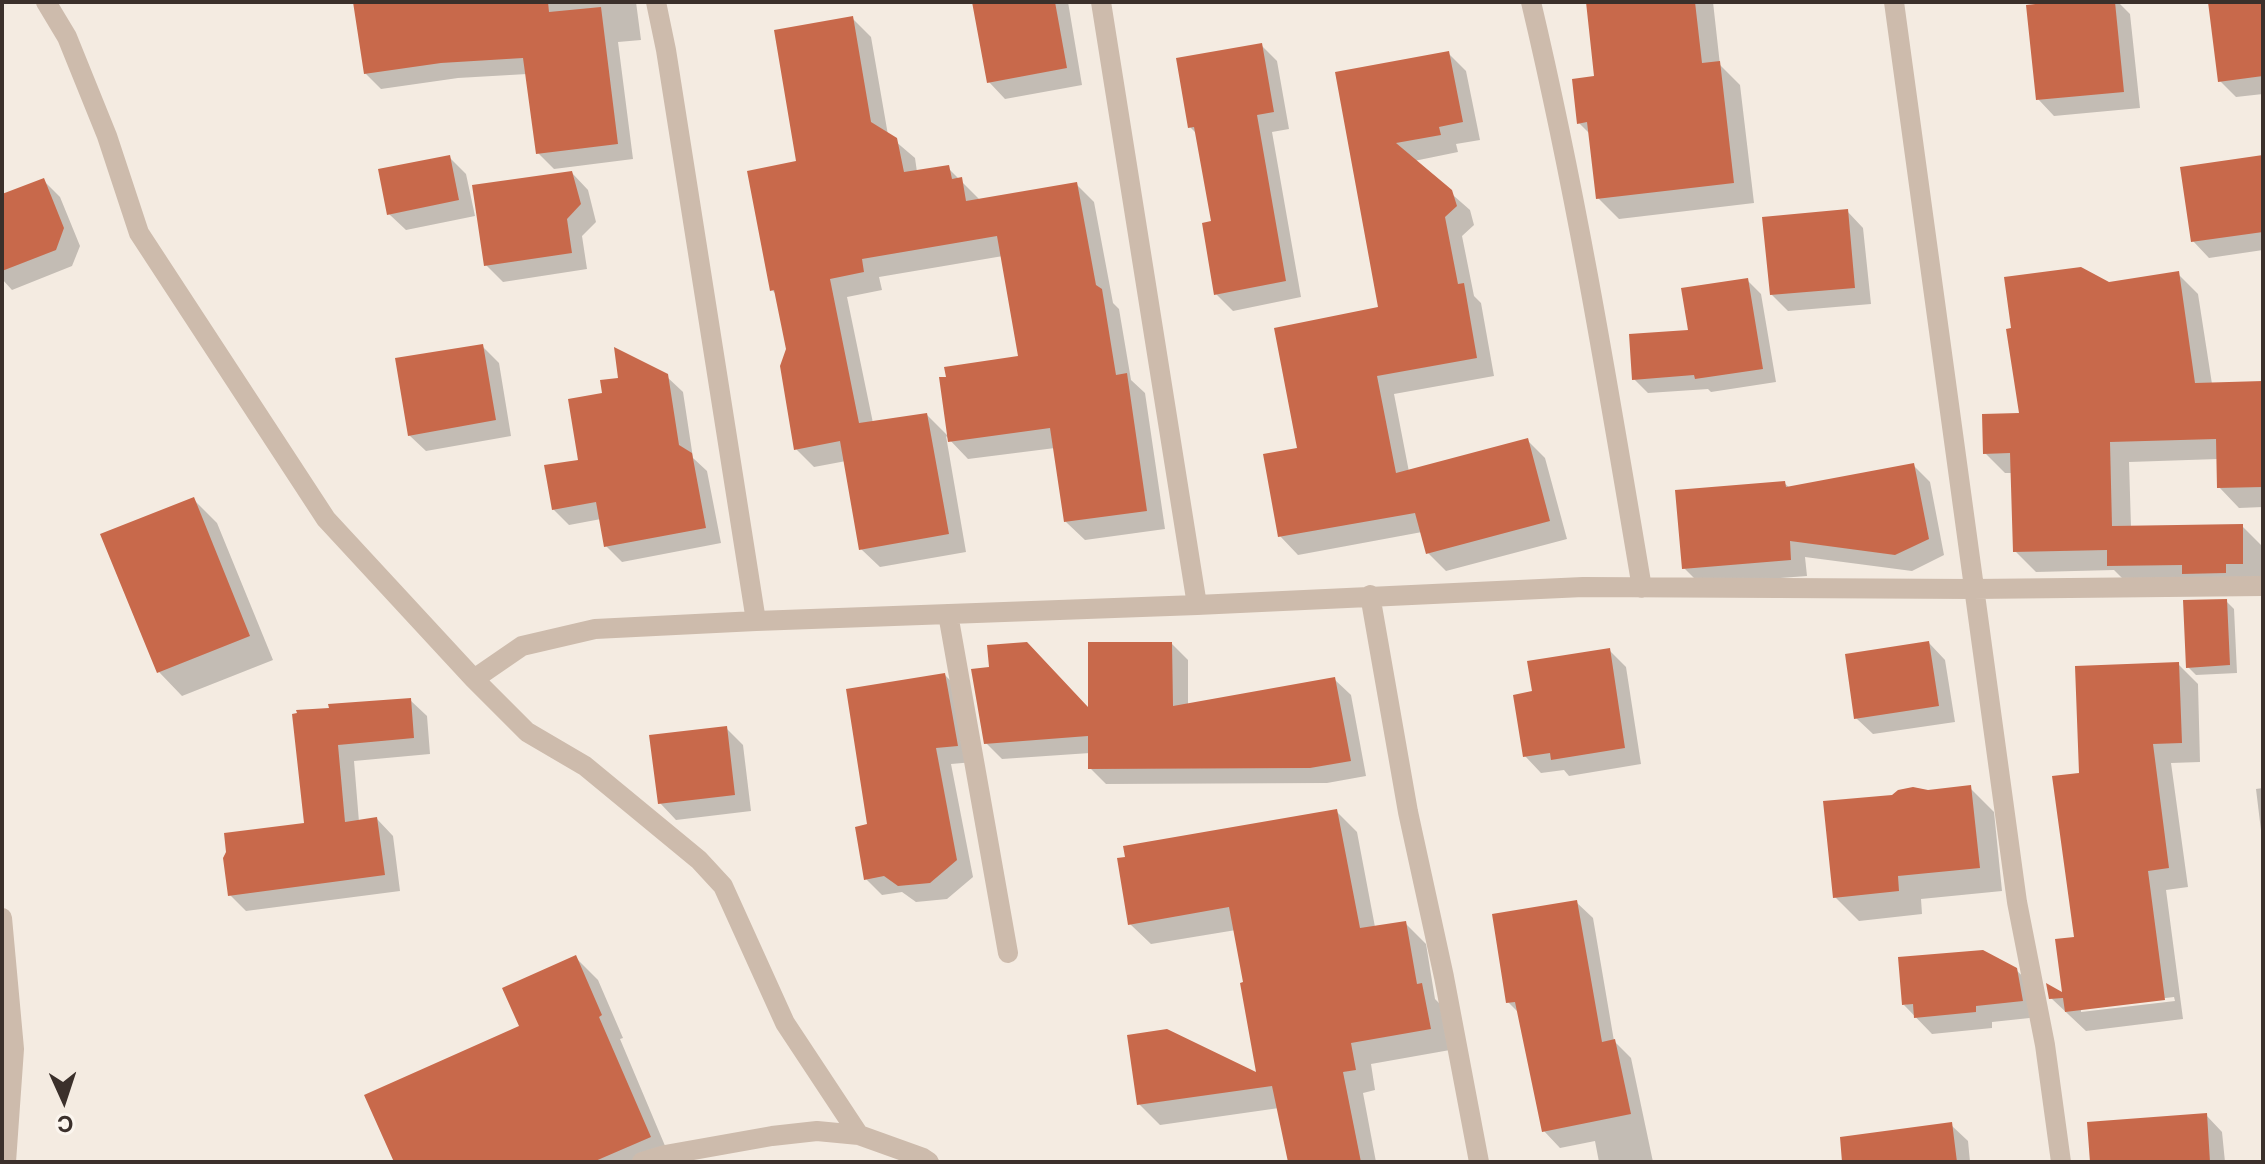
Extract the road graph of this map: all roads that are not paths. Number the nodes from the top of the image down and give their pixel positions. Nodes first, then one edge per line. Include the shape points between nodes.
1 (46, 2) edge
2 (656, 2) edge
3 (1101, 2) edge
4 (1531, 2) edge
5 (1894, 2) edge
6 (2263, 586) edge
7 (1642, 588) junction
8 (1973, 589) junction
9 (1370, 595) junction
10 (1197, 605) junction
11 (948, 614) junction
12 (756, 621) junction
13 (474, 679) junction
14 (2, 918) edge
15 (1008, 953) dead end
16 (859, 1135) junction
17 (6, 1162) edge
18 (642, 1162) edge
19 (929, 1162) edge
20 (1479, 1162) edge
21 (2061, 1162) edge

1 - 13 street via 67,37 107,136 139,233 326,519
2 - 12 street
3 - 10 street
4 - 7 street via 1590,281
5 - 8 street
6 - 8 street
7 - 8 street
7 - 9 street
8 - 21 street via 2017,902
9 - 10 street
9 - 20 street
10 - 11 street
11 - 12 street
11 - 15 street
12 - 13 street via 595,629 522,646
13 - 16 street via 527,732 585,766 723,886 785,1023
14 - 17 street via 14,1049
16 - 18 street via 817,1131 772,1136
16 - 19 street

